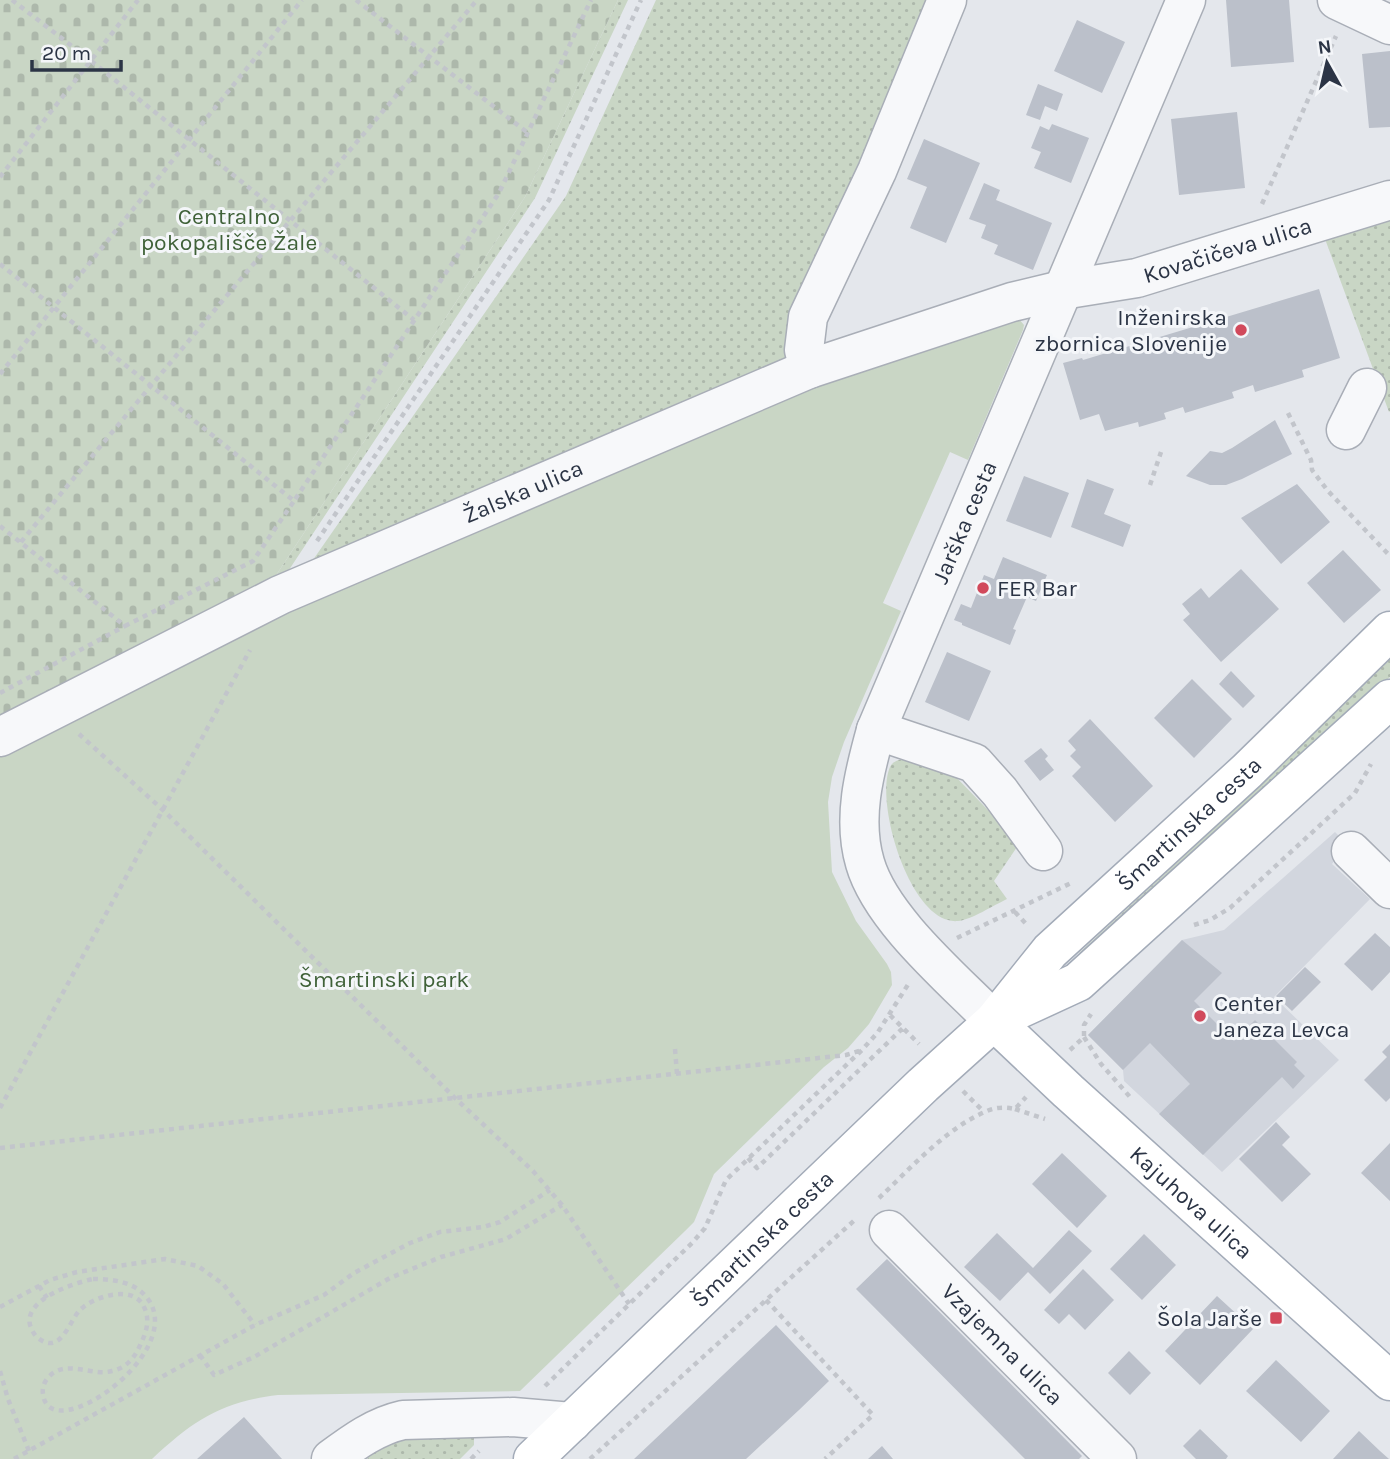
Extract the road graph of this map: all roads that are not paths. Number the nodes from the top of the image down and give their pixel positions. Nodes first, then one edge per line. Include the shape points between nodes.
1 (947, 0) edge
2 (1186, 0) edge
3 (1343, 3) edge
4 (1390, 25) edge
5 (1390, 200) edge
6 (1062, 290) junction
7 (809, 369) junction
8 (1367, 388) dead end
9 (1346, 430) dead end
10 (1390, 632) edge
11 (1390, 699) edge
12 (876, 730) junction
13 (0, 737) edge
14 (1043, 851) dead end
15 (1351, 851) dead end
16 (1390, 889) edge
17 (994, 1021) junction
18 (875, 1215) road end
19 (1390, 1381) edge
20 (572, 1422) junction
21 (331, 1459) edge
22 (533, 1459) edge
23 (1117, 1459) edge

1 - 7 street via 877,171 808,317 804,350
2 - 6 street, Jarška cesta
3 - 4 street
5 - 6 street, Kovačičeva ulica via 1137,278
6 - 7 street, Žalska ulica
6 - 12 street, Jarška cesta
7 - 13 street, Žalska ulica via 280,595
8 - 9 street
10 - 17 main road, Šmartinska cesta via 1247,771 1050,951
11 - 17 main road, Šmartinska cesta via 1078,982
12 - 14 street via 974,764
12 - 17 street, Jarška cesta via 860,811 865,864 888,909
15 - 16 street
17 - 19 main road, Kajuhova ulica
17 - 20 main road, Šmartinska cesta
18 - 23 street, Vzajemna ulica
20 - 21 street via 403,1420 371,1431
20 - 22 main road, Šmartinska cesta

